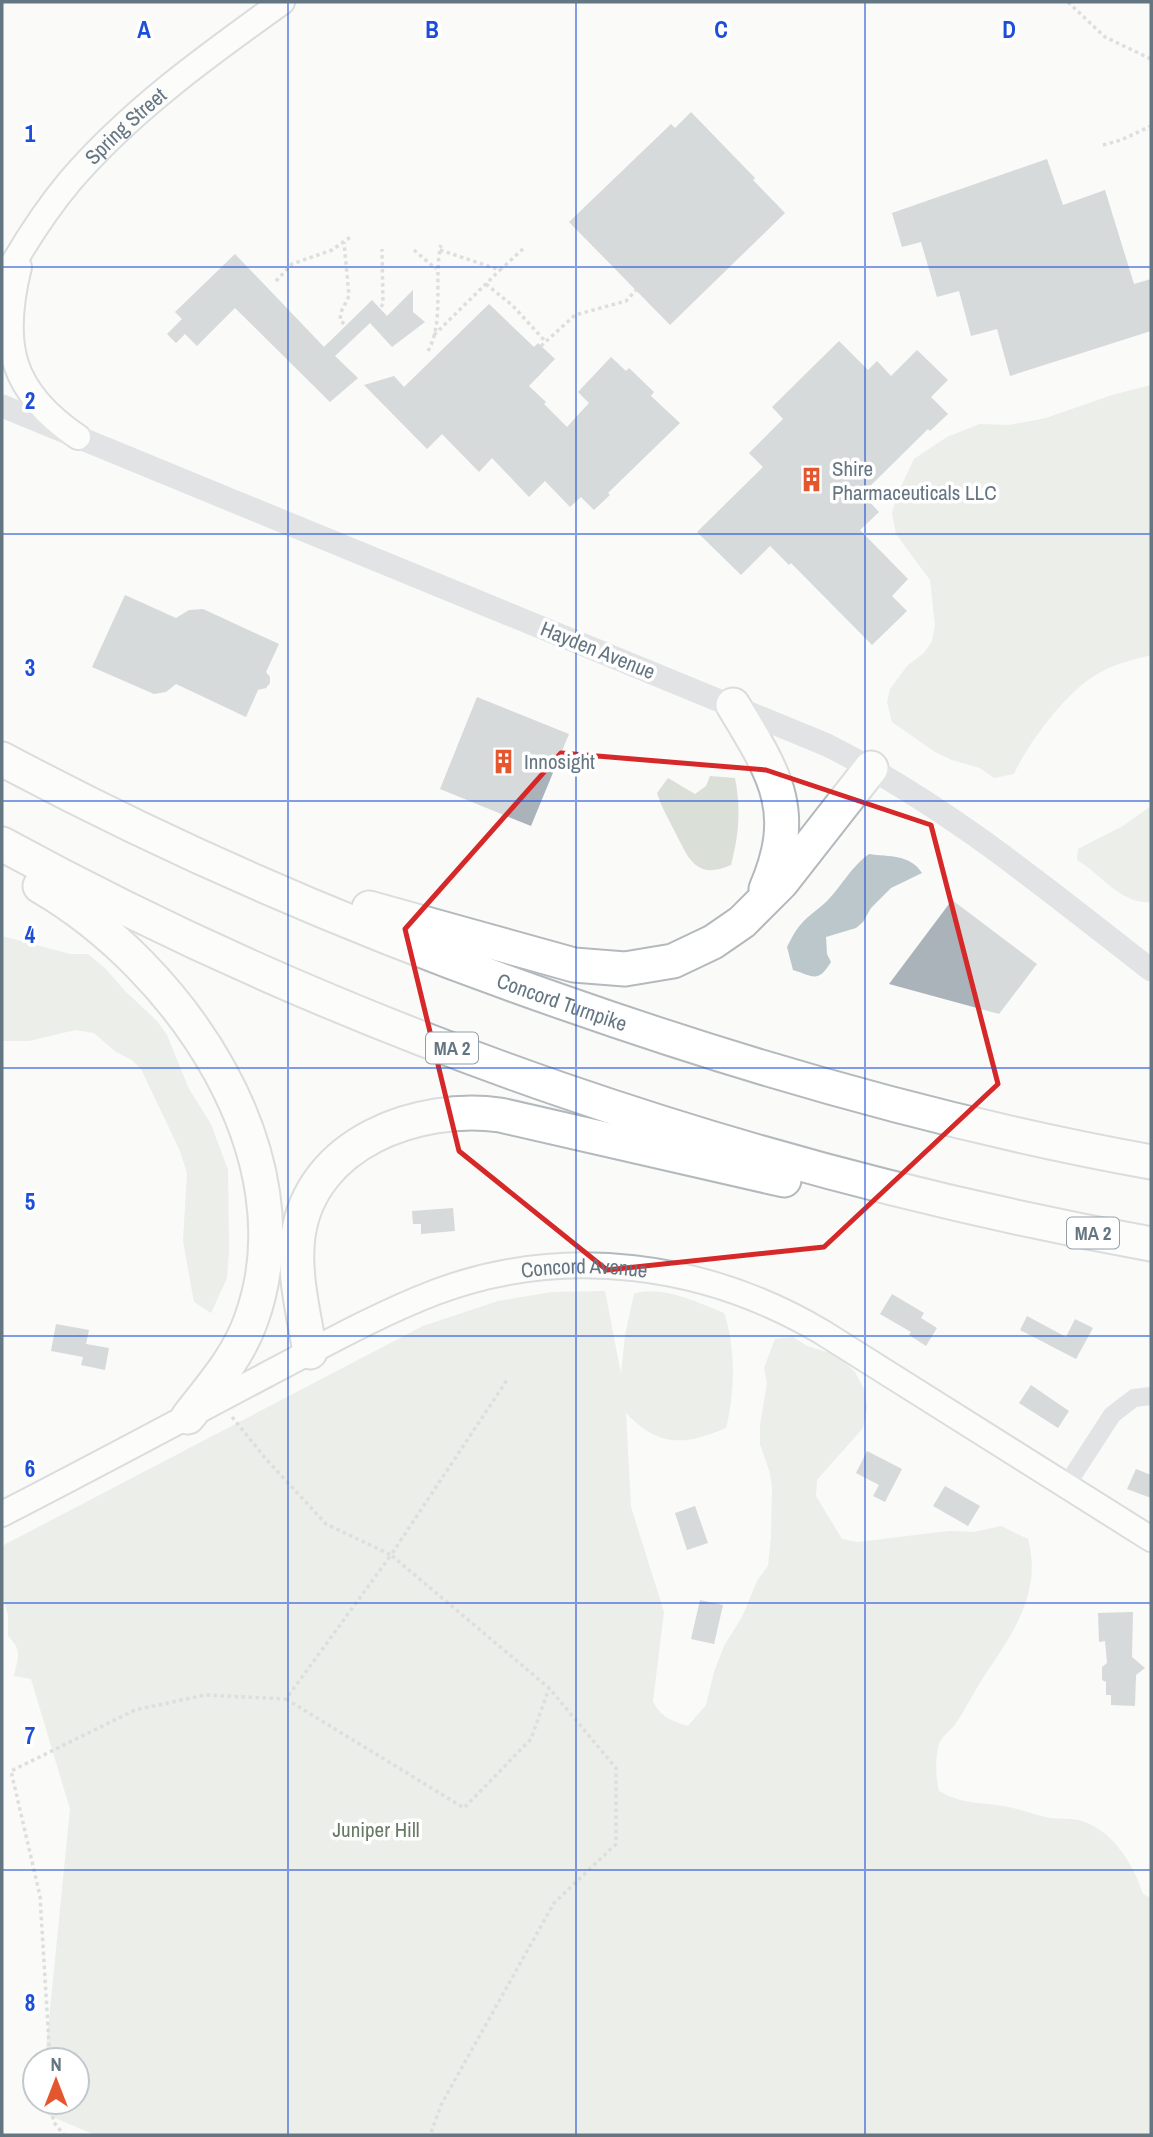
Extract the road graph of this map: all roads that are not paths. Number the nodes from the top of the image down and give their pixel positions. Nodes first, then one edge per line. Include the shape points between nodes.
1 (282, 2) edge
2 (26, 243) junction
3 (2, 283) edge
4 (2, 406) edge
5 (78, 437) junction
6 (733, 705) junction
7 (2, 759) edge
8 (871, 768) junction
9 (2, 844) edge
10 (2, 857) edge
11 (264, 885) junction
12 (761, 901) junction
13 (1151, 970) edge
14 (1151, 1162) edge
15 (924, 1195) junction
16 (1151, 1244) edge
17 (310, 1352) junction
18 (1151, 1396) edge
19 (188, 1417) junction
20 (1066, 1486) junction
21 (2, 1514) edge
22 (1151, 1539) edge

1 - 2 main road, Spring Street via 118,132 71,181
2 - 3 main road, Spring Street
2 - 5 main road via 9,309 12,355 19,376 38,404
4 - 5 street, Hayden Avenue
5 - 6 street, Hayden Avenue
6 - 8 street, Hayden Avenue
6 - 12 highway via 767,763 781,806 779,853
7 - 11 highway, Concord Turnpike
8 - 12 highway via 781,883
8 - 13 street, Hayden Avenue via 975,834
9 - 15 highway, MA 2 via 234,958 464,1053 702,1135
10 - 19 highway via 95,922 158,983 213,1062 254,1154 267,1220 259,1294 238,1350
11 - 12 highway via 356,904 552,961 614,969 654,965 692,953 733,929
11 - 14 highway, Concord Turnpike via 471,969 717,1054 943,1117
15 - 16 highway, MA 2
15 - 17 highway via 831,1192 500,1115 456,1112 418,1118 385,1130 347,1153 324,1176 308,1203 297,1253
17 - 19 main road, Concord Avenue
17 - 20 main road, Concord Avenue via 421,1298 482,1278 578,1265 659,1270 727,1287 795,1317
18 - 20 street via 1134,1398 1112,1415
19 - 21 main road, Concord Avenue
20 - 22 main road, Concord Avenue

